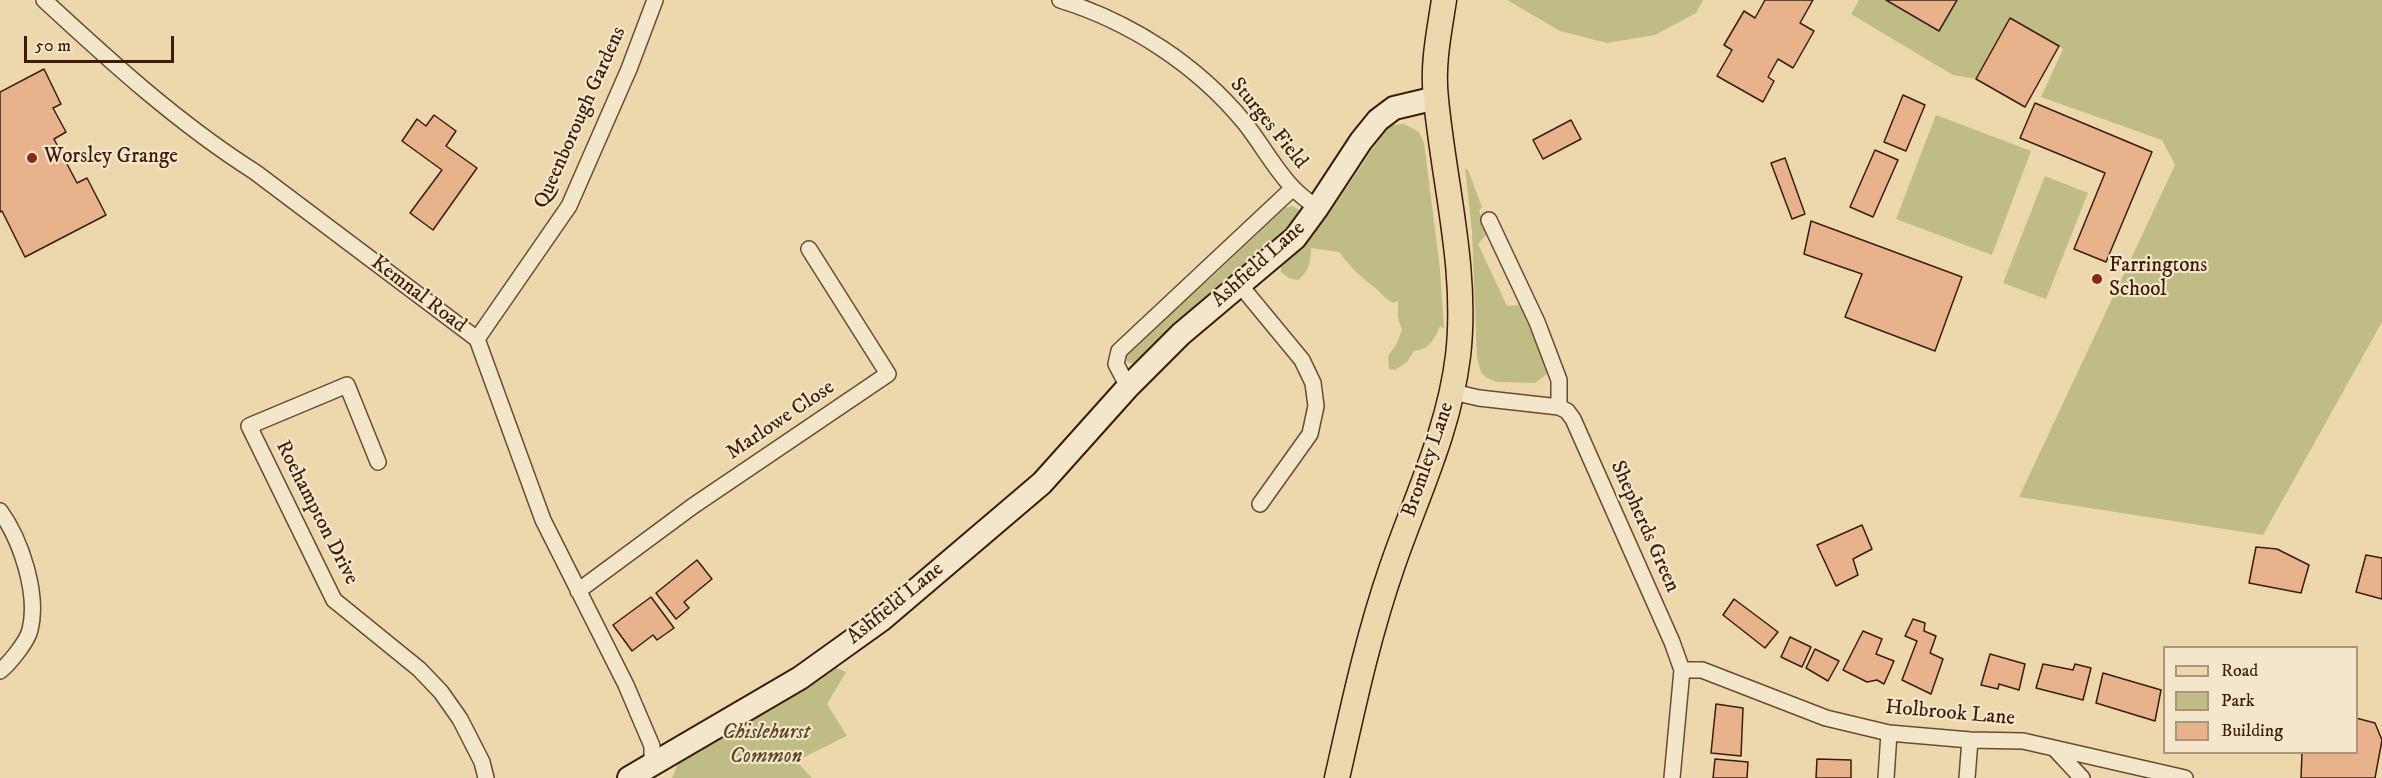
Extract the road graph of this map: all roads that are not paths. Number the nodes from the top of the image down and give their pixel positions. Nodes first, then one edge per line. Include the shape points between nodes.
1 (44, 0) edge
2 (655, 0) edge
3 (1060, 0) edge
4 (1444, 0) edge
5 (1436, 98) junction
6 (1293, 188) junction
7 (1317, 208) junction
8 (1489, 219) dead end
9 (809, 249) dead end
10 (1240, 285) junction
11 (477, 339) junction
12 (1128, 387) junction
13 (1453, 392) junction
14 (1559, 407) junction
15 (378, 462) dead end
16 (1260, 504) dead end
17 (0, 511) edge
18 (578, 591) junction
19 (1682, 670) junction
20 (0, 671) edge
21 (1889, 733) junction
22 (1970, 740) junction
23 (2054, 748) junction
24 (652, 772) edge
25 (486, 778) edge
26 (629, 778) edge
27 (1337, 778) edge
28 (1672, 778) edge
29 (1886, 778) edge
30 (1967, 778) edge
31 (2082, 778) edge
32 (2185, 778) edge

1 - 11 street, Kemnal Road via 159,102
2 - 11 street, Queenborough Gardens via 569,206
3 - 6 street, Sturges Field via 1142,35 1181,63 1224,98
4 - 5 main road, Bromley Lane via 1435,59
5 - 7 street, Ashfield Lane via 1394,108 1378,120
5 - 13 main road, Bromley Lane via 1459,285
6 - 7 street, Sturges Field
6 - 12 street, Ashfield Lane via 1119,351 1116,364
7 - 10 street, Ashfield Lane via 1295,238
8 - 14 street via 1559,380
9 - 18 street, Marlowe Close via 888,374 693,506
10 - 12 street, Ashfield Lane via 1180,334
10 - 16 street via 1302,360 1313,383 1316,406 1310,434
11 - 18 street, Kemnal Road via 543,520
12 - 24 street, Ashfield Lane via 1042,483 881,620 800,678
13 - 14 street
13 - 27 main road, Bromley Lane via 1436,452 1375,616
14 - 19 street, Shepherds Green via 1567,411 1583,438
15 - 25 street, Roehampton Drive via 346,386 249,426 334,600 419,669 441,692 460,719
17 - 20 street via 24,557 32,593 30,631
18 - 24 street, Kemnal Road via 652,746
19 - 21 street, Holbrook Lane via 1702,670 1826,718
19 - 28 street
21 - 22 street, Holbrook Lane
21 - 29 street
22 - 23 street, Holbrook Lane via 2023,741
22 - 30 street
23 - 31 street
23 - 32 street, Holbrook Lane
24 - 26 street, Ashfield Lane

